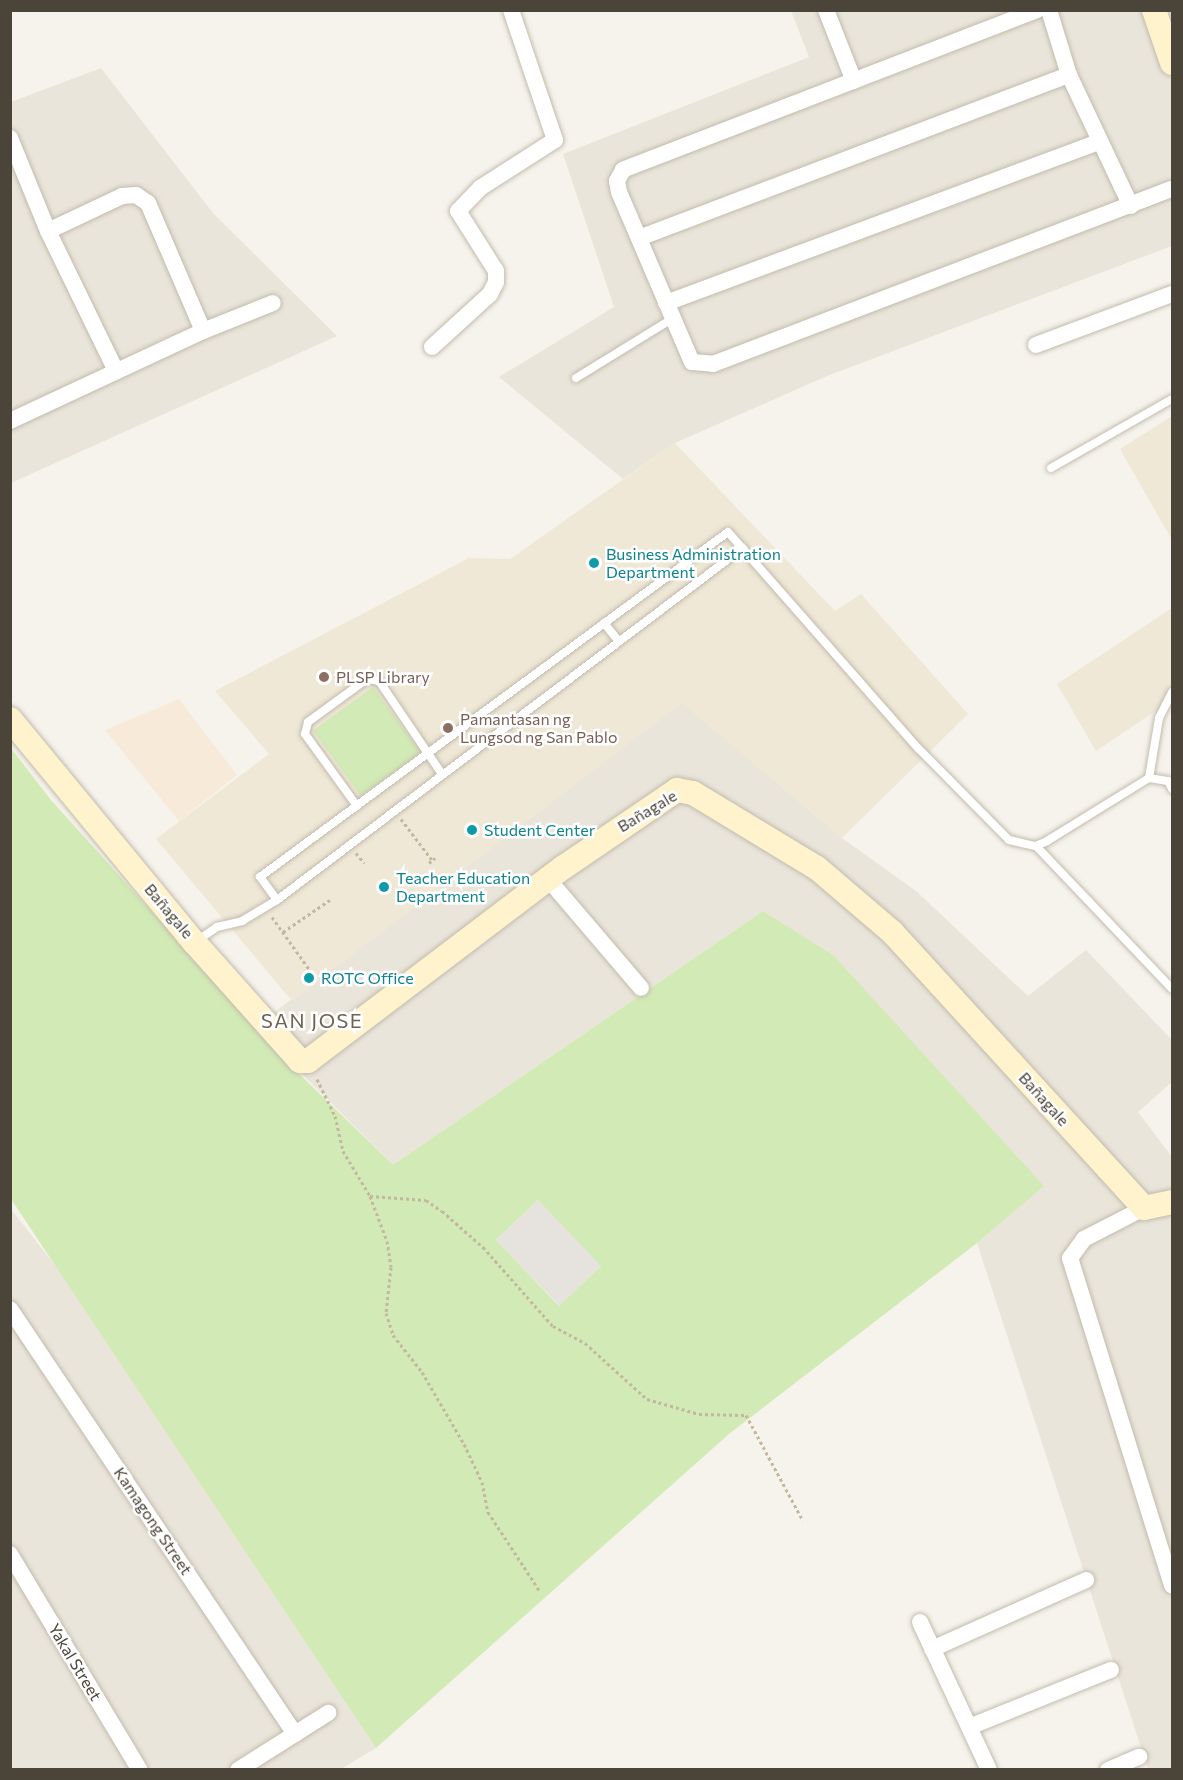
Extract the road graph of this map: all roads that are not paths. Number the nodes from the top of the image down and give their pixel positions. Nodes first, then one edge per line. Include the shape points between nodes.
1 (512, 10) edge
2 (826, 10) edge
3 (1037, 10) edge
4 (1049, 10) edge
5 (1155, 10) edge
6 (1173, 63) edge
7 (1069, 75) junction
8 (854, 81) junction
9 (10, 138) edge
10 (1100, 142) junction
11 (1173, 189) edge
12 (1131, 206) junction
13 (48, 231) junction
14 (639, 238) junction
15 (1173, 294) edge
16 (273, 303) dead end
17 (666, 303) junction
18 (672, 319) junction
19 (203, 331) junction
20 (1036, 345) dead end
21 (432, 347) dead end
22 (116, 371) junction
23 (576, 378) dead end
24 (1173, 399) edge
25 (12, 416) edge
26 (1051, 468) dead end
27 (743, 548) junction
28 (604, 623) junction
29 (618, 640) junction
30 (1173, 692) edge
31 (10, 719) edge
32 (429, 754) junction
33 (442, 774) junction
34 (1149, 778) junction
35 (1173, 789) edge
36 (357, 806) junction
37 (1036, 846) junction
38 (548, 879) junction
39 (277, 900) junction
40 (194, 942) junction
41 (641, 988) dead end
42 (1173, 988) edge
43 (1173, 1202) edge
44 (1144, 1208) junction
45 (10, 1309) edge
46 (10, 1554) edge
47 (1086, 1580) dead end
48 (1173, 1584) edge
49 (920, 1622) dead end
50 (932, 1649) junction
51 (1111, 1670) dead end
52 (328, 1713) dead end
53 (969, 1727) junction
54 (295, 1734) junction
55 (1139, 1756) dead end
56 (140, 1770) edge
57 (238, 1770) edge
58 (989, 1770) edge
59 (1108, 1770) edge

1 - 21 street via 555,140 480,188 458,211 496,271 496,282 490,294
2 - 8 street
3 - 8 street
4 - 7 street
5 - 6 street
7 - 10 street
7 - 14 street
8 - 14 street via 623,170 617,181 618,192
9 - 13 street
10 - 12 street
10 - 17 street
11 - 12 street
12 - 18 street via 713,364 692,362
13 - 19 street via 122,196 142,199 148,203
13 - 22 street
14 - 17 street
15 - 20 street
16 - 19 street
17 - 18 street
18 - 23 lane
19 - 22 street
22 - 25 street
24 - 26 lane
27 - 28 lane via 728,532
27 - 29 lane
27 - 37 lane via 918,748 1009,840
28 - 29 lane
28 - 32 lane
29 - 33 lane
30 - 34 lane via 1159,718
31 - 40 street, Bañagale
32 - 33 lane
32 - 36 lane
32 - 36 lane via 379,681 368,679 308,722 305,734
33 - 39 lane
34 - 35 lane via 1168,781
34 - 37 lane
36 - 39 lane via 260,878
37 - 42 lane
38 - 40 street, Bañagale via 308,1061 294,1057
38 - 41 street
38 - 44 street, Bañagale via 677,789 693,793 817,868 892,932
39 - 40 lane
43 - 44 street
44 - 48 street via 1084,1239 1070,1258
45 - 54 street, Kamagong Street
46 - 56 street, Yakal Street
47 - 50 street
49 - 50 street
50 - 53 street
51 - 53 street
52 - 54 street
53 - 58 street
54 - 57 street
55 - 59 street

